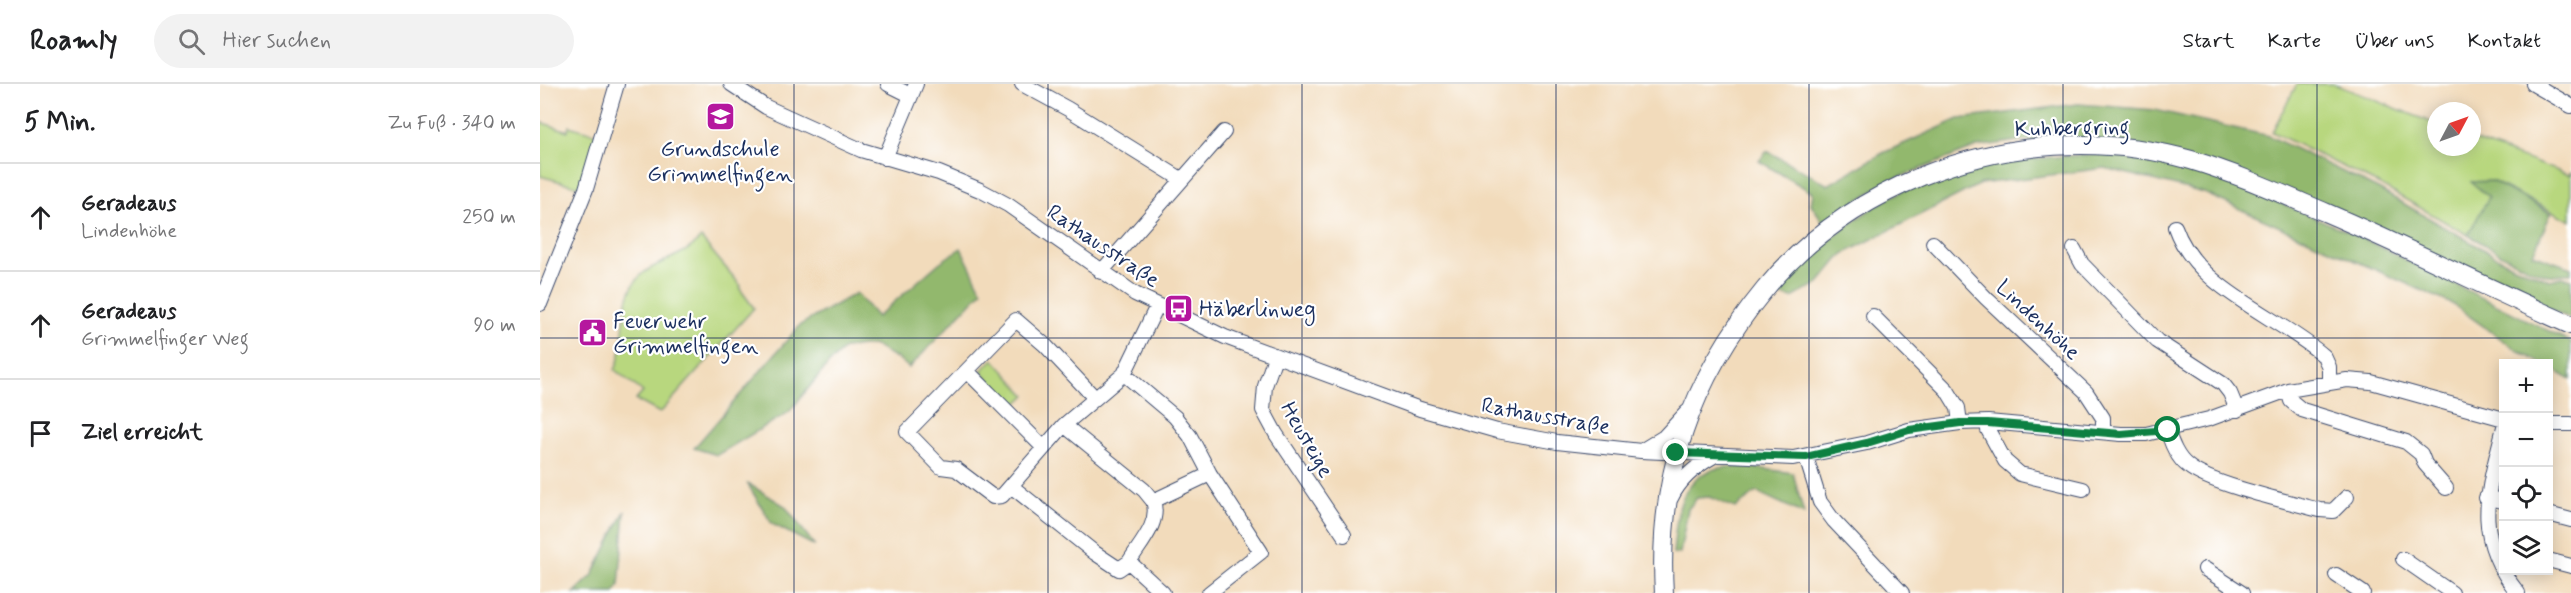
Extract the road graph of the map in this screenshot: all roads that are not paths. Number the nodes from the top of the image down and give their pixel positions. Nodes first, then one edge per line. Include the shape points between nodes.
1 (617, 84) edge
2 (731, 84) edge
3 (888, 84) edge
4 (1022, 84) edge
5 (2533, 84) edge
6 (913, 90) edge
7 (2571, 106) edge
8 (1224, 132) dead end
9 (885, 158) junction
10 (1181, 178) junction
11 (2175, 228) dead end
12 (1933, 243) dead end
13 (2074, 249) dead end
14 (1101, 272) junction
15 (540, 304) edge
16 (1157, 306) junction
17 (1873, 316) dead end
18 (2571, 325) edge
19 (1275, 357) junction
20 (967, 371) junction
21 (1124, 374) junction
22 (2329, 382) junction
23 (2288, 390) junction
24 (1095, 398) junction
25 (1691, 407) junction
26 (2236, 410) junction
27 (2499, 418) edge
28 (1960, 423) junction
29 (1988, 423) junction
30 (2553, 424) edge
31 (2571, 424) edge
32 (1064, 425) junction
33 (2168, 430) junction
34 (2103, 432) junction
35 (1043, 447) junction
36 (2499, 447) edge
37 (1641, 451) junction
38 (1676, 453) junction
39 (1716, 455) junction
40 (1806, 457) junction
41 (1210, 474) junction
42 (1011, 486) junction
43 (2446, 488) dead end
44 (2083, 489) dead end
45 (2347, 497) dead end
46 (2486, 498) junction
47 (2499, 500) edge
48 (1153, 501) junction
49 (1665, 508) junction
50 (2553, 515) edge
51 (2571, 520) edge
52 (1344, 535) dead end
53 (2498, 545) edge
54 (2410, 559) dead end
55 (2553, 561) edge
56 (1129, 562) junction
57 (2571, 566) edge
58 (2205, 569) dead end
59 (2336, 575) dead end
60 (2356, 585) edge
61 (1163, 593) edge
62 (1209, 593) edge
63 (1664, 593) edge
64 (1902, 593) edge
65 (2242, 593) edge
66 (2452, 593) edge
67 (2518, 593) edge

1 - 15 street via 586,189
2 - 9 street, Rathausstraße via 766,107
3 - 6 street
4 - 10 street
5 - 7 street
6 - 9 street
8 - 10 street
9 - 14 street, Rathausstraße via 939,173 980,190 1008,205
10 - 14 street
11 - 22 street via 2182,247 2224,289 2324,356
12 - 34 street, Lindenhöhe via 2086,392 2103,418
13 - 26 street via 2082,264 2157,341 2223,384
14 - 16 street, Rathausstraße
16 - 19 street, Rathausstraße
16 - 21 street
17 - 28 street via 1947,390 1958,408
18 - 25 main road, Kuhbergring via 2362,228 2189,159 2103,146 2026,148 1950,165 1898,186 1859,206 1825,230 1749,308 1708,372
19 - 37 street, Rathausstraße via 1469,424 1557,442
19 - 52 street, Heusteige via 1265,386 1263,410
20 - 24 street via 1016,320
20 - 35 street
20 - 42 street via 908,432 941,467 956,469 993,497 1002,496
21 - 24 street
21 - 41 street via 1175,417
22 - 23 street
22 - 27 street via 2371,381
23 - 26 street
23 - 43 street via 2291,400 2302,410 2406,442 2421,454
24 - 32 street
25 - 37 street via 1679,424
25 - 38 main road, Kuhbergring
26 - 33 street
28 - 29 street
28 - 40 street via 1909,430
29 - 34 street
29 - 44 street via 2005,460 2020,474
30 - 31 street
32 - 35 street
32 - 48 street
33 - 34 street via 2146,434
33 - 45 street via 2188,467 2219,481 2320,510 2333,511
35 - 42 street
36 - 46 street
37 - 38 street, Rathausstraße
38 - 39 street, Rathausstraße
38 - 49 main road, Kuhbergring
39 - 40 street, Rathausstraße
39 - 49 street via 1685,477
40 - 64 street via 1820,502
41 - 48 street
41 - 62 street via 1261,552
42 - 56 street via 1119,569
46 - 47 street
46 - 53 street
48 - 56 street via 1154,521
49 - 63 main road, Kuhbergring
50 - 51 street
53 - 67 street via 2499,567
54 - 66 street
55 - 57 street
56 - 61 street
58 - 65 street via 2227,576
59 - 60 street

